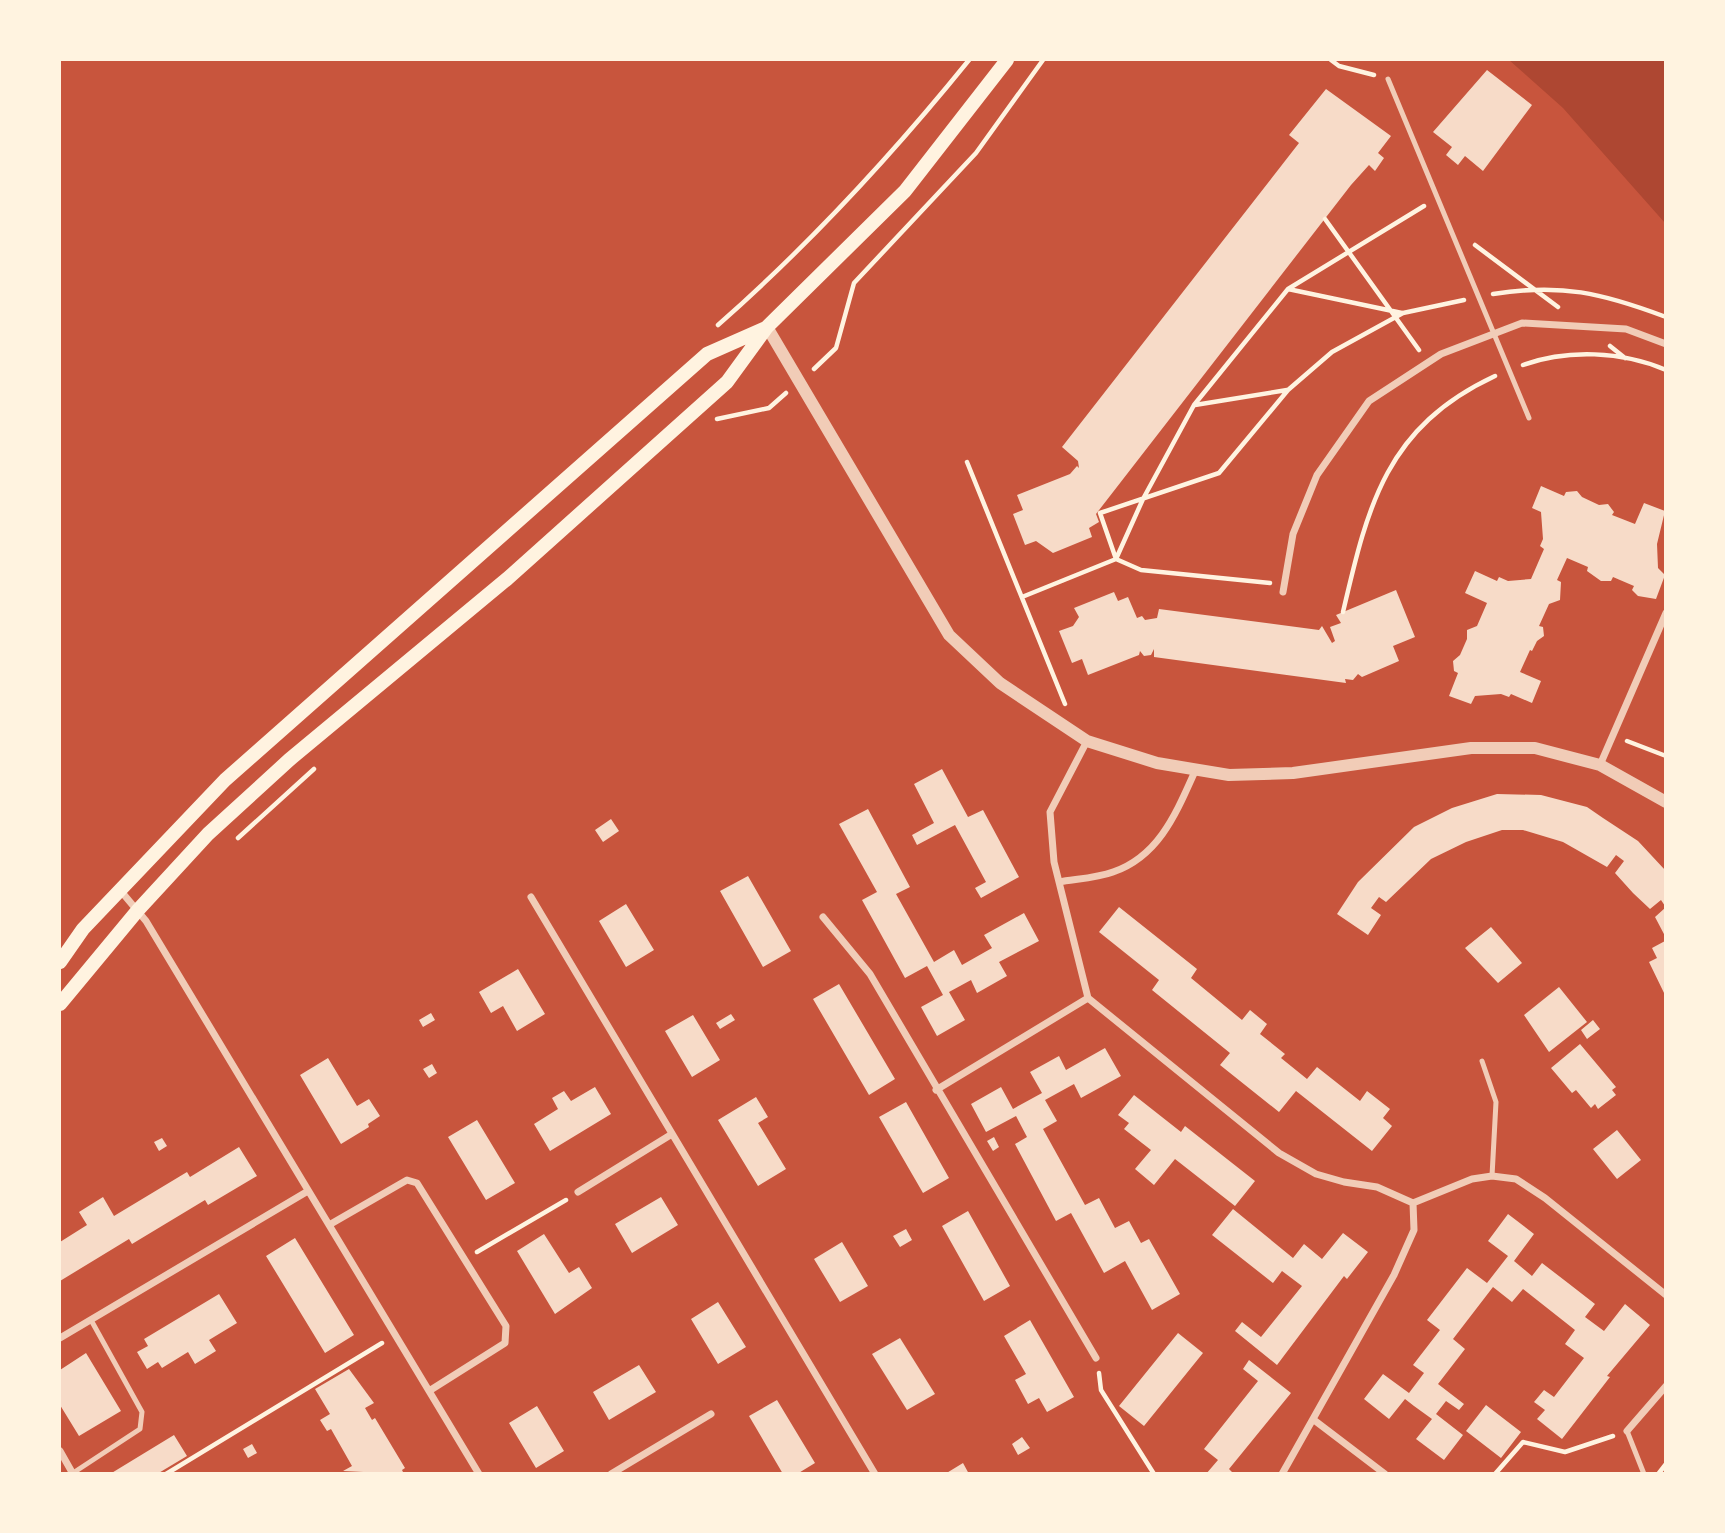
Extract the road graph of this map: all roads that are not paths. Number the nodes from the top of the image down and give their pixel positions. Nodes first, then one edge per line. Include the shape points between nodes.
1 (1007, 60) edge
2 (1388, 79) road end
3 (767, 327) junction
4 (1494, 334) junction
5 (1665, 344) edge
6 (1529, 418) dead end
7 (1284, 588) road end
8 (1665, 613) edge
9 (1083, 739) junction
10 (1600, 765) junction
11 (1196, 769) junction
12 (1665, 802) edge
13 (1059, 882) junction
14 (119, 890) junction
15 (531, 897) dead end
16 (138, 910) junction
17 (823, 917) dead end
18 (60, 962) edge
19 (1088, 999) junction
20 (60, 1004) edge
21 (1482, 1061) dead end
22 (936, 1090) junction
23 (672, 1134) junction
24 (1492, 1176) junction
25 (308, 1191) junction
26 (578, 1192) road end
27 (1413, 1203) junction
28 (329, 1225) junction
29 (1665, 1295) edge
30 (90, 1320) junction
31 (60, 1338) edge
32 (1096, 1359) road end
33 (1665, 1386) edge
34 (429, 1391) junction
35 (711, 1413) dead end
36 (1314, 1420) junction
37 (1627, 1431) joint
38 (60, 1451) edge
39 (73, 1473) edge
40 (479, 1474) edge
41 (611, 1474) edge
42 (875, 1474) edge
43 (1282, 1474) edge
44 (1385, 1474) edge
45 (1644, 1474) edge

1 - 3 main road via 905,191
2 - 4 lane
3 - 9 street via 949,635 1000,682
3 - 14 main road via 707,354 639,412 225,780
3 - 16 main road via 727,382 507,579 271,776 208,834
4 - 5 street via 1522,323 1583,325 1626,329
4 - 6 lane
4 - 7 street via 1441,354 1369,401 1317,475 1293,534
8 - 10 street
9 - 11 street via 1157,763
9 - 13 street via 1050,812
10 - 11 street via 1535,748 1471,748 1293,773 1229,775
10 - 12 street
11 - 13 street via 1172,824 1144,857 1113,872
13 - 19 street
14 - 16 street
14 - 18 main road
15 - 23 street
16 - 20 main road
16 - 25 street
17 - 22 street via 870,974
19 - 22 street
19 - 27 street via 1279,1153 1316,1174 1377,1187
21 - 24 lane via 1496,1102
22 - 32 street
23 - 26 street
23 - 42 street
24 - 27 street via 1472,1179
24 - 29 street via 1516,1179 1545,1198
25 - 28 street
25 - 30 street
27 - 36 street via 1410,1240
28 - 34 street
28 - 34 street via 407,1180 417,1183 506,1326 505,1343
30 - 31 street
30 - 39 lane via 142,1412 140,1429
33 - 37 street
34 - 40 street
35 - 41 street
36 - 43 street
36 - 44 street
37 - 45 lane
38 - 39 street

